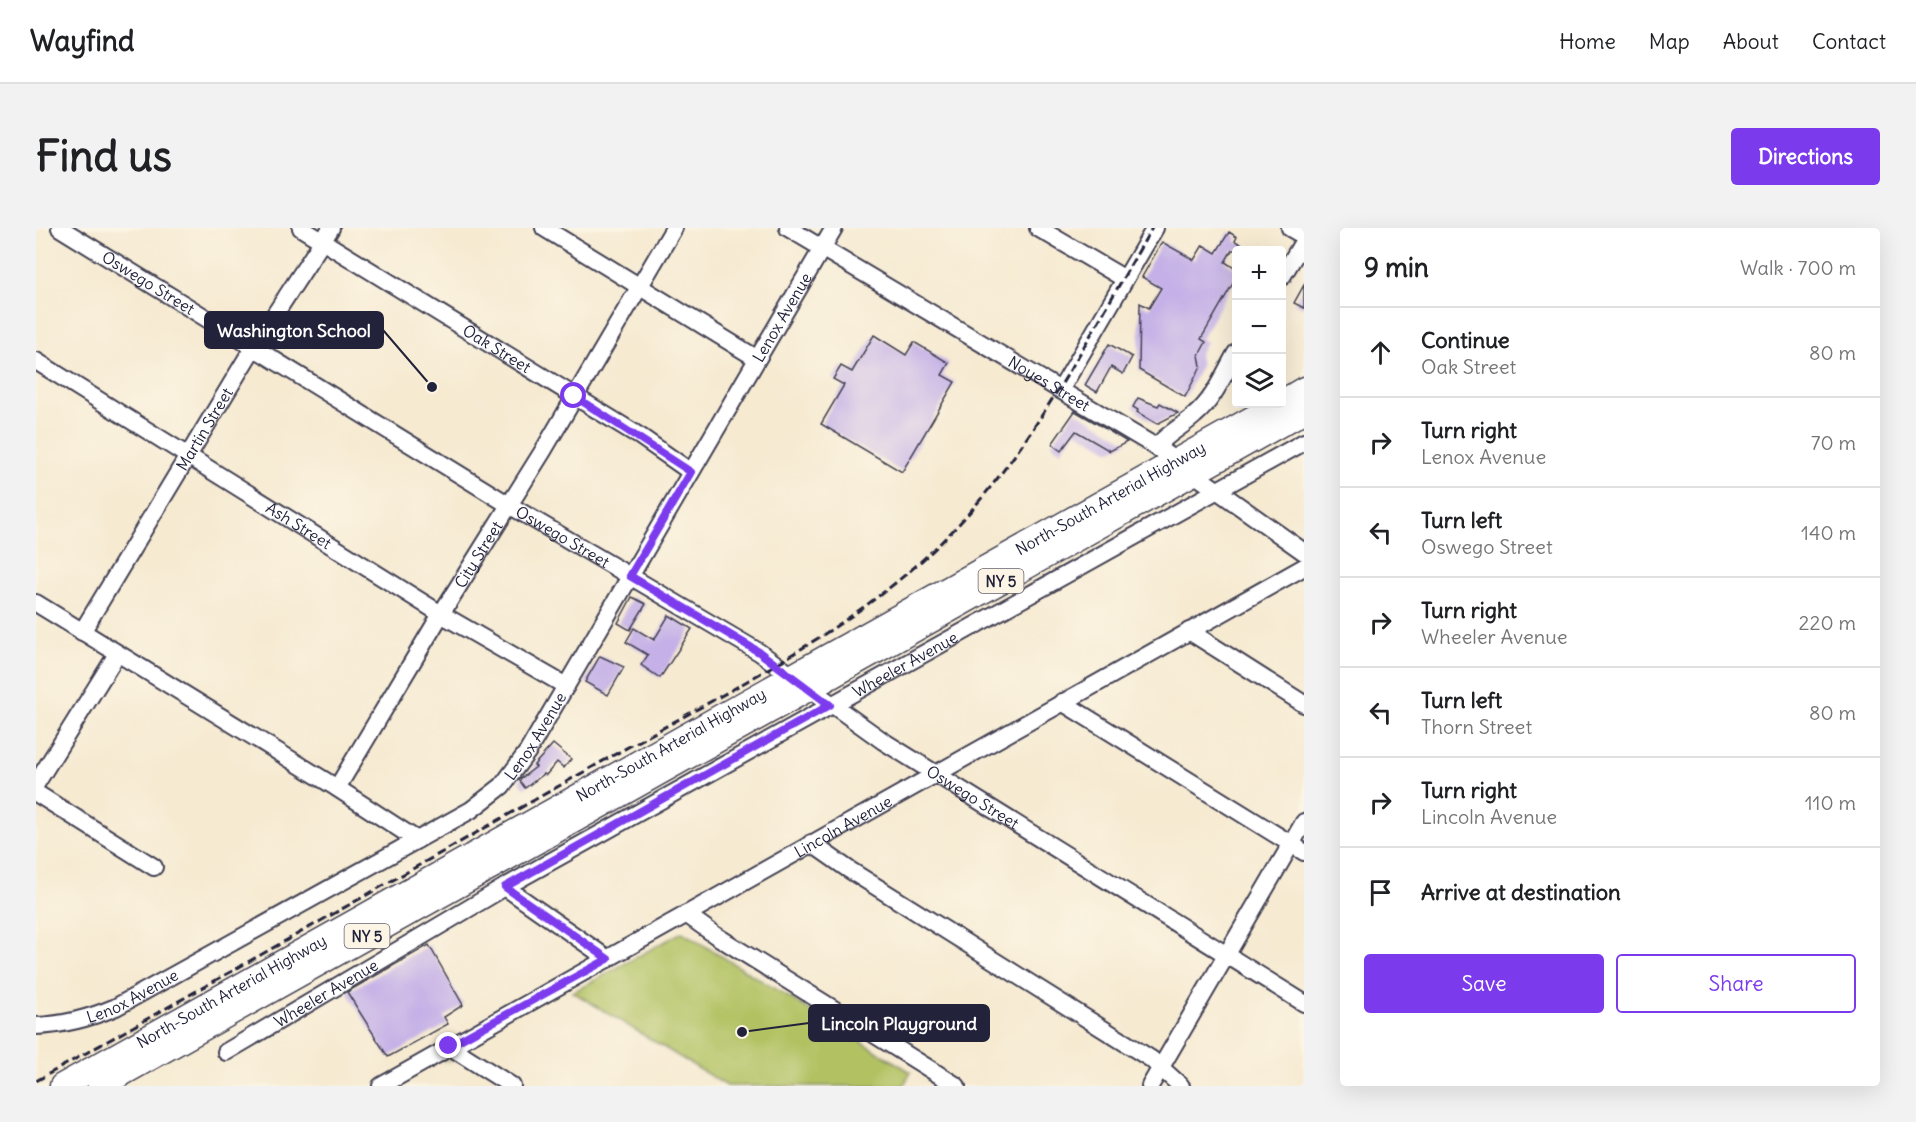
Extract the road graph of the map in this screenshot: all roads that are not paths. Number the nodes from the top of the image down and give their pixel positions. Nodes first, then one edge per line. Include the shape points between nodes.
1 (60, 228) edge
2 (301, 228) edge
3 (543, 228) edge
4 (674, 228) edge
5 (788, 228) edge
6 (834, 228) edge
7 (1038, 228) edge
8 (1155, 228) edge
9 (1290, 228) edge
10 (327, 235) edge
11 (1304, 238) edge
12 (822, 248) junction
13 (1286, 269) edge
14 (1125, 279) junction
15 (638, 286) junction
16 (253, 348) junction
17 (1235, 354) edge
18 (756, 358) junction
19 (36, 361) edge
20 (1061, 389) junction
21 (1304, 389) edge
22 (574, 396) junction
23 (1286, 400) edge
24 (1273, 408) edge
25 (1304, 411) edge
26 (1304, 442) edge
27 (1156, 447) junction
28 (188, 457) junction
29 (1185, 467) junction
30 (691, 472) junction
31 (1218, 490) junction
32 (509, 505) junction
33 (1304, 552) edge
34 (1304, 567) edge
35 (630, 576) junction
36 (36, 603) edge
37 (441, 614) junction
38 (1189, 631) junction
39 (82, 632) junction
40 (117, 654) junction
41 (799, 683) junction
42 (566, 686) junction
43 (1062, 702) junction
44 (1304, 704) edge
45 (830, 705) junction
46 (935, 774) junction
47 (36, 784) edge
48 (338, 788) junction
49 (36, 793) edge
50 (1304, 822) edge
51 (417, 840) junction
52 (811, 843) junction
53 (1298, 848) edge
54 (154, 867) dead end
55 (505, 887) junction
56 (686, 914) junction
57 (1227, 953) junction
58 (608, 959) junction
59 (1304, 1003) edge
60 (36, 1026) edge
61 (449, 1046) junction
62 (226, 1052) dead end
63 (1161, 1068) junction
64 (62, 1086) edge
65 (100, 1086) edge
66 (381, 1086) edge
67 (512, 1086) edge
68 (957, 1086) edge
69 (1150, 1086) edge
70 (1181, 1086) edge

1 - 16 street, Oswego Street
2 - 10 street, Oak Street
3 - 15 street
4 - 15 street, City Street
5 - 12 street, Noyes Street
6 - 12 street, Lenox Avenue
7 - 14 street
8 - 14 street
9 - 11 street
10 - 16 street, Martin Street
10 - 22 street, Oak Street
11 - 13 street
12 - 18 street, Lenox Avenue
12 - 20 street, Noyes Street
14 - 20 street
15 - 18 street
15 - 22 street, City Street
16 - 28 street, Martin Street
16 - 32 street, Oswego Street
17 - 27 street via 1207,404 1169,432
18 - 30 street, Lenox Avenue
19 - 28 street, Ash Street
20 - 27 street, Noyes Street
21 - 23 highway, North-South Arterial Highway / NY 5
22 - 30 street, Oak Street
22 - 32 street, City Street
24 - 29 highway, North-South Arterial Highway / NY 5
25 - 29 highway, North-South Arterial Highway / NY 5
26 - 31 street, Wheeler Avenue
27 - 29 street, Noyes Street
28 - 37 street, Ash Street
28 - 39 street, Martin Street
29 - 31 street, Noyes Street
29 - 41 highway, North-South Arterial Highway / NY 5
30 - 35 street, Lenox Avenue
31 - 33 street, Noyes Street
31 - 45 street, Wheeler Avenue
32 - 35 street, Oswego Street
32 - 37 street, City Street
34 - 38 street, Lincoln Avenue
35 - 41 street, Oswego Street via 759,652
35 - 42 street, Lenox Avenue
36 - 39 street
37 - 42 street, Ash Street
37 - 48 street, City Street
38 - 43 street, Lincoln Avenue
38 - 44 street
39 - 40 street
40 - 47 street
40 - 48 street
41 - 45 street, Oswego Street
41 - 64 highway, North-South Arterial Highway / NY 5
41 - 65 highway, North-South Arterial Highway / NY 5
42 - 51 street, Lenox Avenue via 528,751 502,786 471,810
43 - 46 street, Lincoln Avenue
43 - 53 street
45 - 46 street, Oswego Street
45 - 55 street, Wheeler Avenue
46 - 52 street, Lincoln Avenue
46 - 57 street, Oswego Street
48 - 51 street
49 - 54 street
50 - 53 street
51 - 60 street, Lenox Avenue via 116,1007 90,1018
52 - 56 street, Lincoln Avenue
52 - 63 street
53 - 57 street
55 - 58 street
55 - 62 street, Wheeler Avenue
56 - 58 street, Lincoln Avenue
56 - 68 street via 715,936
57 - 59 street, Oswego Street
57 - 63 street
58 - 61 street, Lincoln Avenue
61 - 66 street, Lincoln Avenue
61 - 67 street
63 - 69 street
63 - 70 street

